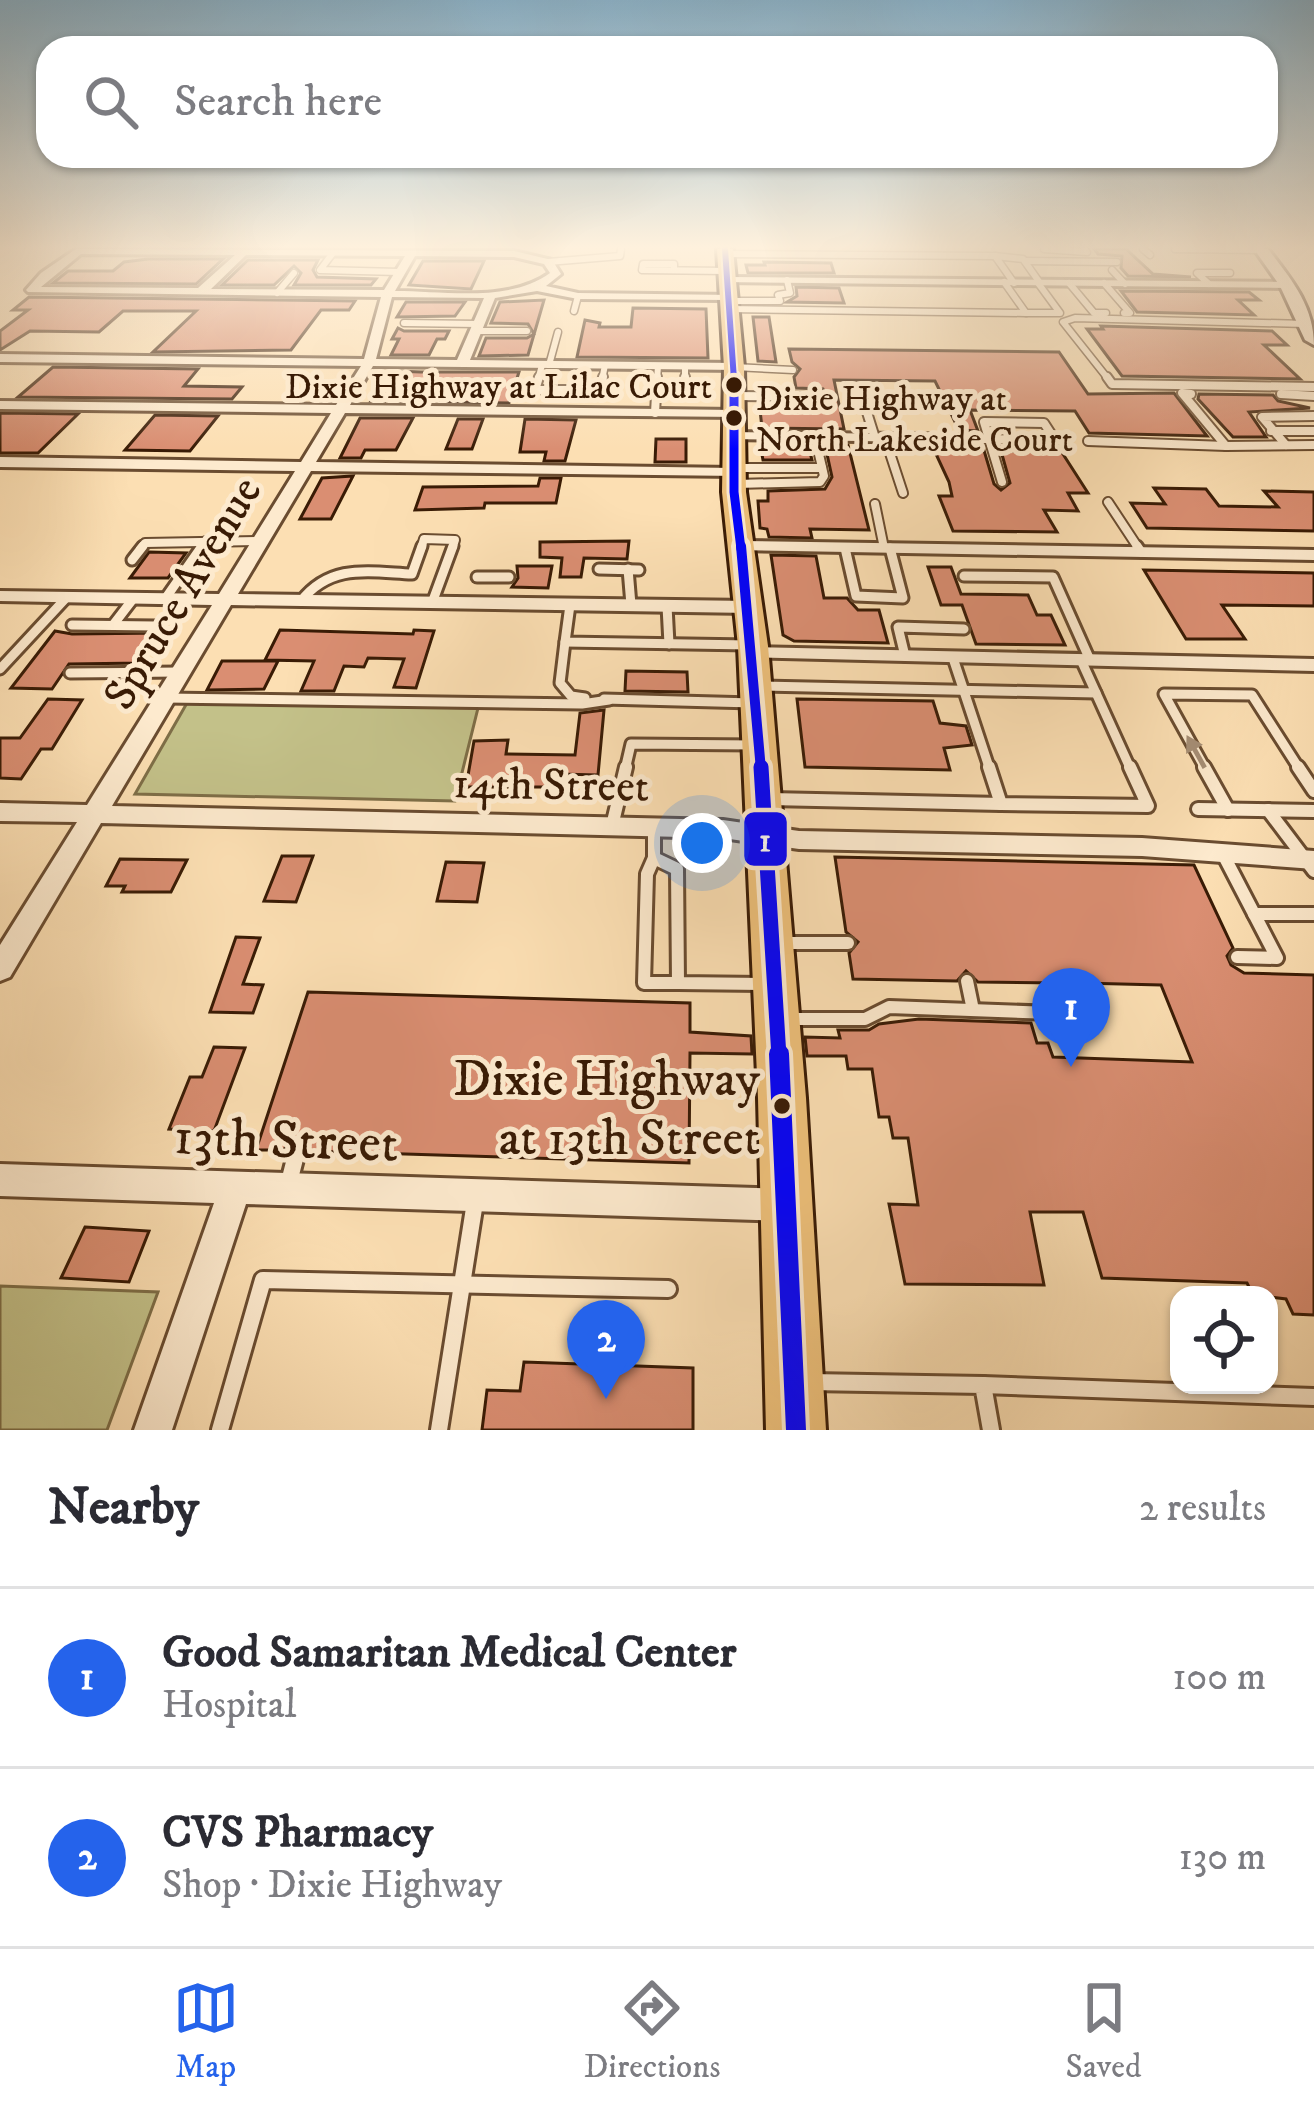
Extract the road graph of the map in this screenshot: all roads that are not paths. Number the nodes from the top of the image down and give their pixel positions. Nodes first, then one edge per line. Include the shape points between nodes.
1 (382, 316) edge
2 (482, 316) edge
3 (730, 316) edge
4 (404, 323) dead end
5 (477, 327) junction
6 (527, 331) dead end
7 (558, 332) dead end
8 (1310, 332) edge
9 (786, 355) dead end
10 (0, 358) edge
11 (369, 363) junction
12 (462, 364) junction
13 (545, 365) junction
14 (605, 365) junction
15 (658, 366) junction
16 (685, 366) junction
17 (601, 387) dead end
18 (581, 390) dead end
19 (1314, 392) edge
20 (861, 393) dead end
21 (685, 395) dead end
22 (734, 397) junction
23 (820, 397) dead end
24 (0, 405) edge
25 (340, 410) junction
26 (656, 413) junction
27 (1314, 416) edge
28 (1271, 431) junction
29 (1314, 431) edge
30 (815, 437) junction
31 (880, 438) junction
32 (992, 440) junction
33 (1063, 440) joint
34 (1314, 445) edge
35 (1226, 446) junction
36 (1286, 446) junction
37 (0, 462) edge
38 (306, 466) junction
39 (822, 468) junction
40 (733, 475) junction
41 (1002, 482) dead end
42 (903, 493) dead end
43 (1108, 502) dead end
44 (875, 504) dead end
45 (206, 541) junction
46 (261, 541) junction
47 (741, 546) junction
48 (845, 548) junction
49 (887, 548) junction
50 (1141, 552) junction
51 (1314, 554) edge
52 (132, 560) dead end
53 (599, 569) dead end
54 (964, 576) dead end
55 (477, 578) dead end
56 (492, 578) junction
57 (508, 578) dead end
58 (0, 596) edge
59 (67, 598) junction
60 (133, 598) junction
61 (165, 599) junction
62 (225, 600) junction
63 (301, 601) junction
64 (432, 603) junction
65 (485, 603) junction
66 (570, 604) junction
67 (631, 605) junction
68 (668, 606) junction
69 (72, 626) dead end
70 (113, 626) junction
71 (155, 626) dead end
72 (964, 628) dead end
73 (565, 642) junction
74 (669, 644) junction
75 (905, 656) junction
76 (953, 658) junction
77 (1085, 660) junction
78 (1314, 665) edge
79 (0, 669) edge
80 (181, 672) junction
81 (70, 673) dead end
82 (755, 673) junction
83 (964, 690) junction
84 (1096, 692) junction
85 (166, 698) junction
86 (609, 700) junction
87 (1314, 791) edge
88 (1001, 804) junction
89 (1198, 809) dead end
90 (1228, 809) junction
91 (1268, 810) junction
92 (1314, 811) edge
93 (0, 812) edge
94 (95, 814) junction
95 (764, 818) junction
96 (612, 826) junction
97 (654, 827) junction
98 (1224, 856) junction
99 (654, 858) junction
100 (1310, 863) edge
101 (1254, 914) junction
102 (1314, 914) edge
103 (848, 944) dead end
104 (1237, 957) dead end
105 (0, 969) edge
106 (967, 981) dead end
107 (775, 982) junction
108 (678, 983) junction
109 (1070, 983) dead end
110 (973, 1010) junction
111 (297, 1150) dead end
112 (0, 1180) edge
113 (236, 1187) junction
114 (287, 1189) junction
115 (476, 1195) junction
116 (785, 1205) junction
117 (462, 1286) junction
118 (668, 1289) dead end
119 (983, 1385) junction
120 (1314, 1397) edge
121 (794, 1406) edge
122 (154, 1430) edge
123 (220, 1430) edge
124 (439, 1430) edge
125 (991, 1430) edge

1 - 11 street, Spruce Avenue
2 - 5 street
3 - 22 main road
4 - 5 lane
5 - 6 lane
5 - 12 street
7 - 13 lane
8 - 19 lane via 1150,319 1063,322 1093,353 1104,380
9 - 22 lane via 789,370
10 - 11 street
11 - 12 street
11 - 25 street, Spruce Avenue
12 - 13 street
13 - 14 street
13 - 18 lane via 535,390
14 - 15 street
14 - 17 lane
15 - 16 street
15 - 26 lane
16 - 21 lane
16 - 22 street
19 - 35 lane via 1182,394
20 - 31 lane
22 - 23 lane
22 - 26 street
22 - 30 street
22 - 40 main road
24 - 25 street
25 - 26 street
25 - 38 street, Spruce Avenue
27 - 28 lane via 1262,417
28 - 29 lane
28 - 36 lane
30 - 31 street
30 - 39 lane
31 - 32 street
31 - 42 lane
32 - 33 street
32 - 41 lane
33 - 35 lane
34 - 36 lane
35 - 36 lane
37 - 38 street
38 - 40 street
38 - 46 street, Spruce Avenue
39 - 40 lane
39 - 40 lane via 813,484
40 - 47 main road
43 - 50 lane
44 - 49 lane
45 - 46 lane
45 - 52 lane via 146,544
45 - 61 lane
46 - 62 street, Spruce Avenue
47 - 48 street
47 - 82 main road
48 - 49 street
48 - 49 lane via 856,596 903,598
49 - 50 street
50 - 51 street
53 - 67 lane via 633,570
54 - 77 lane via 1053,577
55 - 56 lane
56 - 57 lane
56 - 65 lane
58 - 59 street
59 - 60 street
59 - 79 lane
60 - 61 street
60 - 70 lane
61 - 62 street
62 - 63 street
62 - 80 street, Spruce Avenue
63 - 64 street
63 - 64 lane via 322,576 412,574 424,539 455,540
64 - 65 street
65 - 66 street
66 - 67 street
66 - 73 lane
67 - 68 street
68 - 74 lane
68 - 82 street
69 - 70 lane
70 - 71 lane
72 - 75 lane via 898,627
73 - 74 lane
73 - 86 lane via 560,683 572,696
74 - 82 lane
75 - 76 street
75 - 82 street
76 - 77 street
76 - 83 lane
77 - 78 street
77 - 84 lane
80 - 81 lane
80 - 85 street, Spruce Avenue
82 - 83 lane
82 - 86 lane
82 - 95 main road
82 - 96 lane via 631,744
83 - 84 lane
83 - 88 lane
84 - 88 lane via 1148,806
85 - 86 lane
85 - 94 street, Spruce Avenue
90 -> 87 lane via 1164,694 1252,694
88 - 95 lane
89 - 90 lane
90 - 91 lane
91 - 92 lane
91 - 100 lane
93 - 94 street, 14th Street
94 - 96 street, 14th Street
94 - 105 street, Spruce Avenue
95 - 97 street, 14th Street via 723,829
95 - 98 street, 14th Street
95 - 107 main road
96 - 97 street, 14th Street
97 - 99 lane
98 - 100 street, 14th Street
98 - 101 lane
99 - 108 lane via 677,869
99 - 108 lane via 646,874 644,983
101 - 102 lane
101 - 104 lane via 1277,958
103 - 107 lane
106 - 110 lane
107 - 108 lane
107 - 110 lane via 865,1018 889,1007
107 - 116 main road
109 - 110 lane via 1081,1014
111 - 114 lane
112 - 113 street, 13th Street
113 - 114 street, 13th Street
113 - 122 street
114 - 115 street, 13th Street
115 - 116 street, 13th Street
115 - 117 lane
116 - 121 main road
117 - 118 lane
117 - 123 lane via 263,1280
117 - 124 lane
119 - 120 lane
119 - 121 lane
119 - 125 lane

